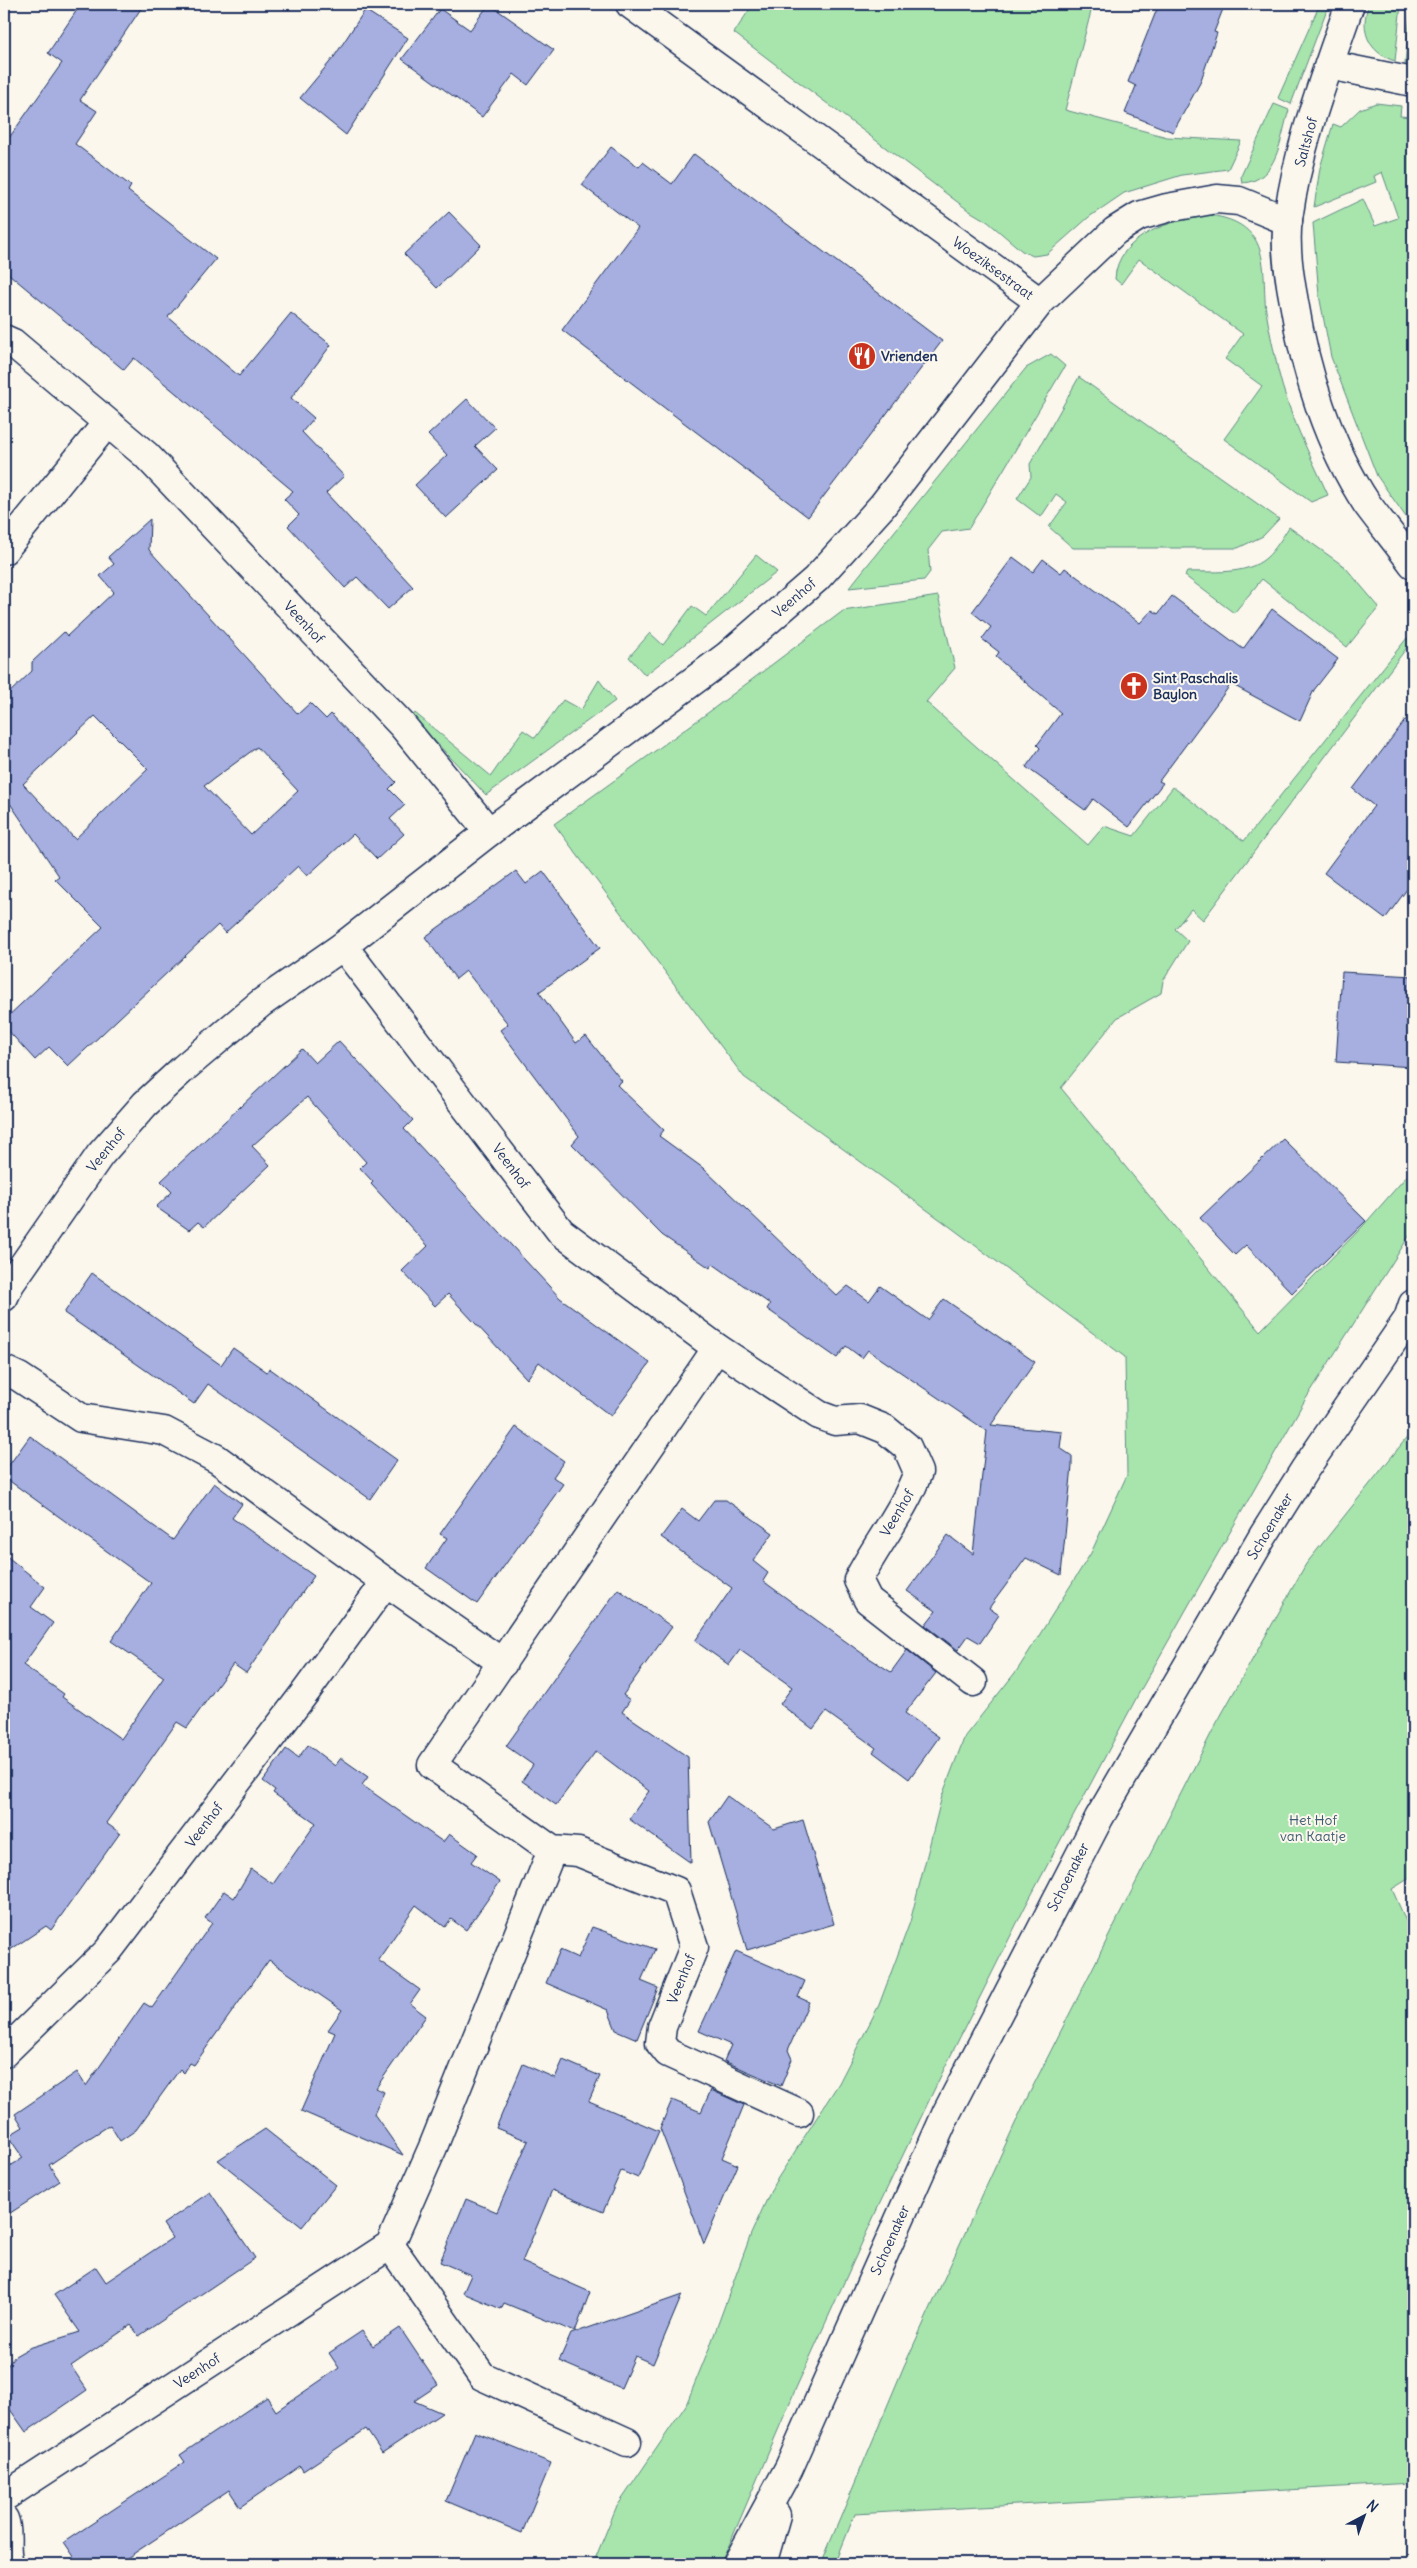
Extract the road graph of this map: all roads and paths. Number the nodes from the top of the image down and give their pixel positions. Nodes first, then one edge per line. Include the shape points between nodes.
1 (630, 4) edge
2 (1350, 4) edge
3 (1329, 65) junction
4 (1413, 82) edge
5 (1288, 220) junction
6 (1040, 302) junction
7 (4, 339) edge
8 (107, 423) junction
9 (4, 550) edge
10 (1413, 564) edge
11 (489, 832) junction
12 (343, 946) junction
13 (6, 1287) edge
14 (1412, 1313) edge
15 (717, 1348) junction
16 (4, 1370) edge
17 (386, 1582) junction
18 (503, 1663) junction
19 (973, 1682) dead end
20 (552, 1850) junction
21 (4, 2053) edge
22 (799, 2113) dead end
23 (390, 2245) junction
24 (627, 2442) dead end
25 (788, 2468) junction
26 (4, 2497) edge
27 (4, 2519) edge
28 (10, 2564) edge
29 (737, 2564) edge
30 (762, 2564) edge

1 - 6 street, Woeziksestraat
2 - 3 street, Saltshof
3 - 4 street
3 - 5 street, Saltshof via 1305,141
5 - 6 street, Woeziksestraat via 1239,201 1217,199 1139,216 1101,242
5 - 10 street via 1289,277 1308,370 1319,406 1366,502
6 - 11 street, Veenhof via 882,506 816,579 727,656
7 - 8 street, Veenhof via 13,343
8 - 9 street
8 - 11 street, Veenhof via 146,455 402,725
11 - 12 street, Veenhof
12 - 13 street, Veenhof via 261,1003 145,1104 100,1155
12 - 15 street, Veenhof via 562,1232
14 - 25 street, Schoenaker via 1268,1528 1099,1818 946,2112
15 - 18 street
15 - 19 street, Veenhof via 819,1415 835,1421 860,1418 885,1429 907,1447 918,1472 858,1580 868,1600
16 - 17 street via 81,1418 164,1431 218,1459
17 - 18 street
17 - 21 street, Veenhof via 308,1690 108,1951
18 - 20 street via 432,1765
20 - 22 street, Veenhof via 578,1852 676,1891 694,1947 662,2027 660,2043 668,2053
20 - 23 street via 433,2147
23 - 24 street via 482,2376
23 - 26 street, Veenhof
25 - 29 street, Schoenaker
25 - 30 street, Schoenaker
27 - 28 street via 8,2529

